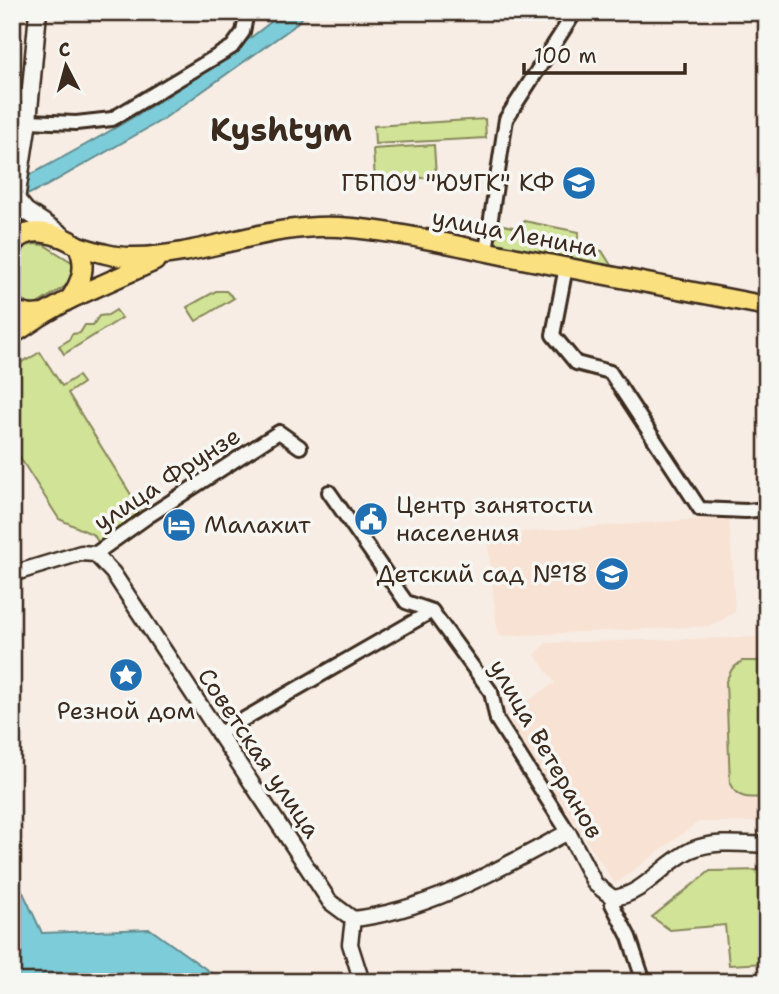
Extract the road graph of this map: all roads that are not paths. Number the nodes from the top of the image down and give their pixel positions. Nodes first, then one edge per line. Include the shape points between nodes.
1 (38, 12) edge
2 (247, 12) edge
3 (575, 12) edge
4 (12, 95) edge
5 (30, 97) junction
6 (28, 121) junction
7 (17, 200) junction
8 (12, 226) edge
9 (75, 243) junction
10 (12, 245) edge
11 (486, 251) junction
12 (171, 254) junction
13 (566, 267) junction
14 (70, 299) junction
15 (12, 306) edge
16 (767, 306) edge
17 (44, 314) junction
18 (12, 335) edge
19 (300, 447) dead end
20 (330, 492) dead end
21 (767, 509) edge
22 (95, 554) junction
23 (12, 574) edge
24 (432, 611) junction
25 (218, 734) junction
26 (568, 832) junction
27 (767, 845) edge
28 (613, 898) junction
29 (353, 919) junction
30 (362, 982) edge
31 (644, 982) edge

1 - 5 main road
2 - 6 street via 243,32 232,47 112,119
3 - 11 street via 506,119
4 - 5 street
5 - 6 main road
6 - 7 main road
7 - 8 main road
7 - 9 main road
9 - 10 main road via 38,232 25,234
9 - 12 main road via 131,257
9 - 14 main road via 84,271
11 - 12 main road, улица Ленина via 336,227 289,229
11 - 13 main road, улица Ленина
12 - 14 main road
13 - 16 main road, улица Ленина
13 - 21 street via 553,335 576,363 610,372 700,509
14 - 17 main road
15 - 17 main road via 17,312
17 - 18 main road
19 - 22 street, улица Фрунзе via 279,432
20 - 24 street, улица Ветеранов via 406,602
22 - 23 street, улица Фрунзе via 57,558
22 - 25 street, Советская улица via 113,573
24 - 25 street
24 - 26 street, улица Ветеранов via 491,692 497,720
25 - 29 street, Советская улица via 330,902
26 - 28 street, улица Ветеранов via 596,884
26 - 29 street via 478,880 382,916
27 - 28 street via 723,843 690,851 625,897
28 - 31 street, улица Ветеранов
29 - 30 street via 351,944

